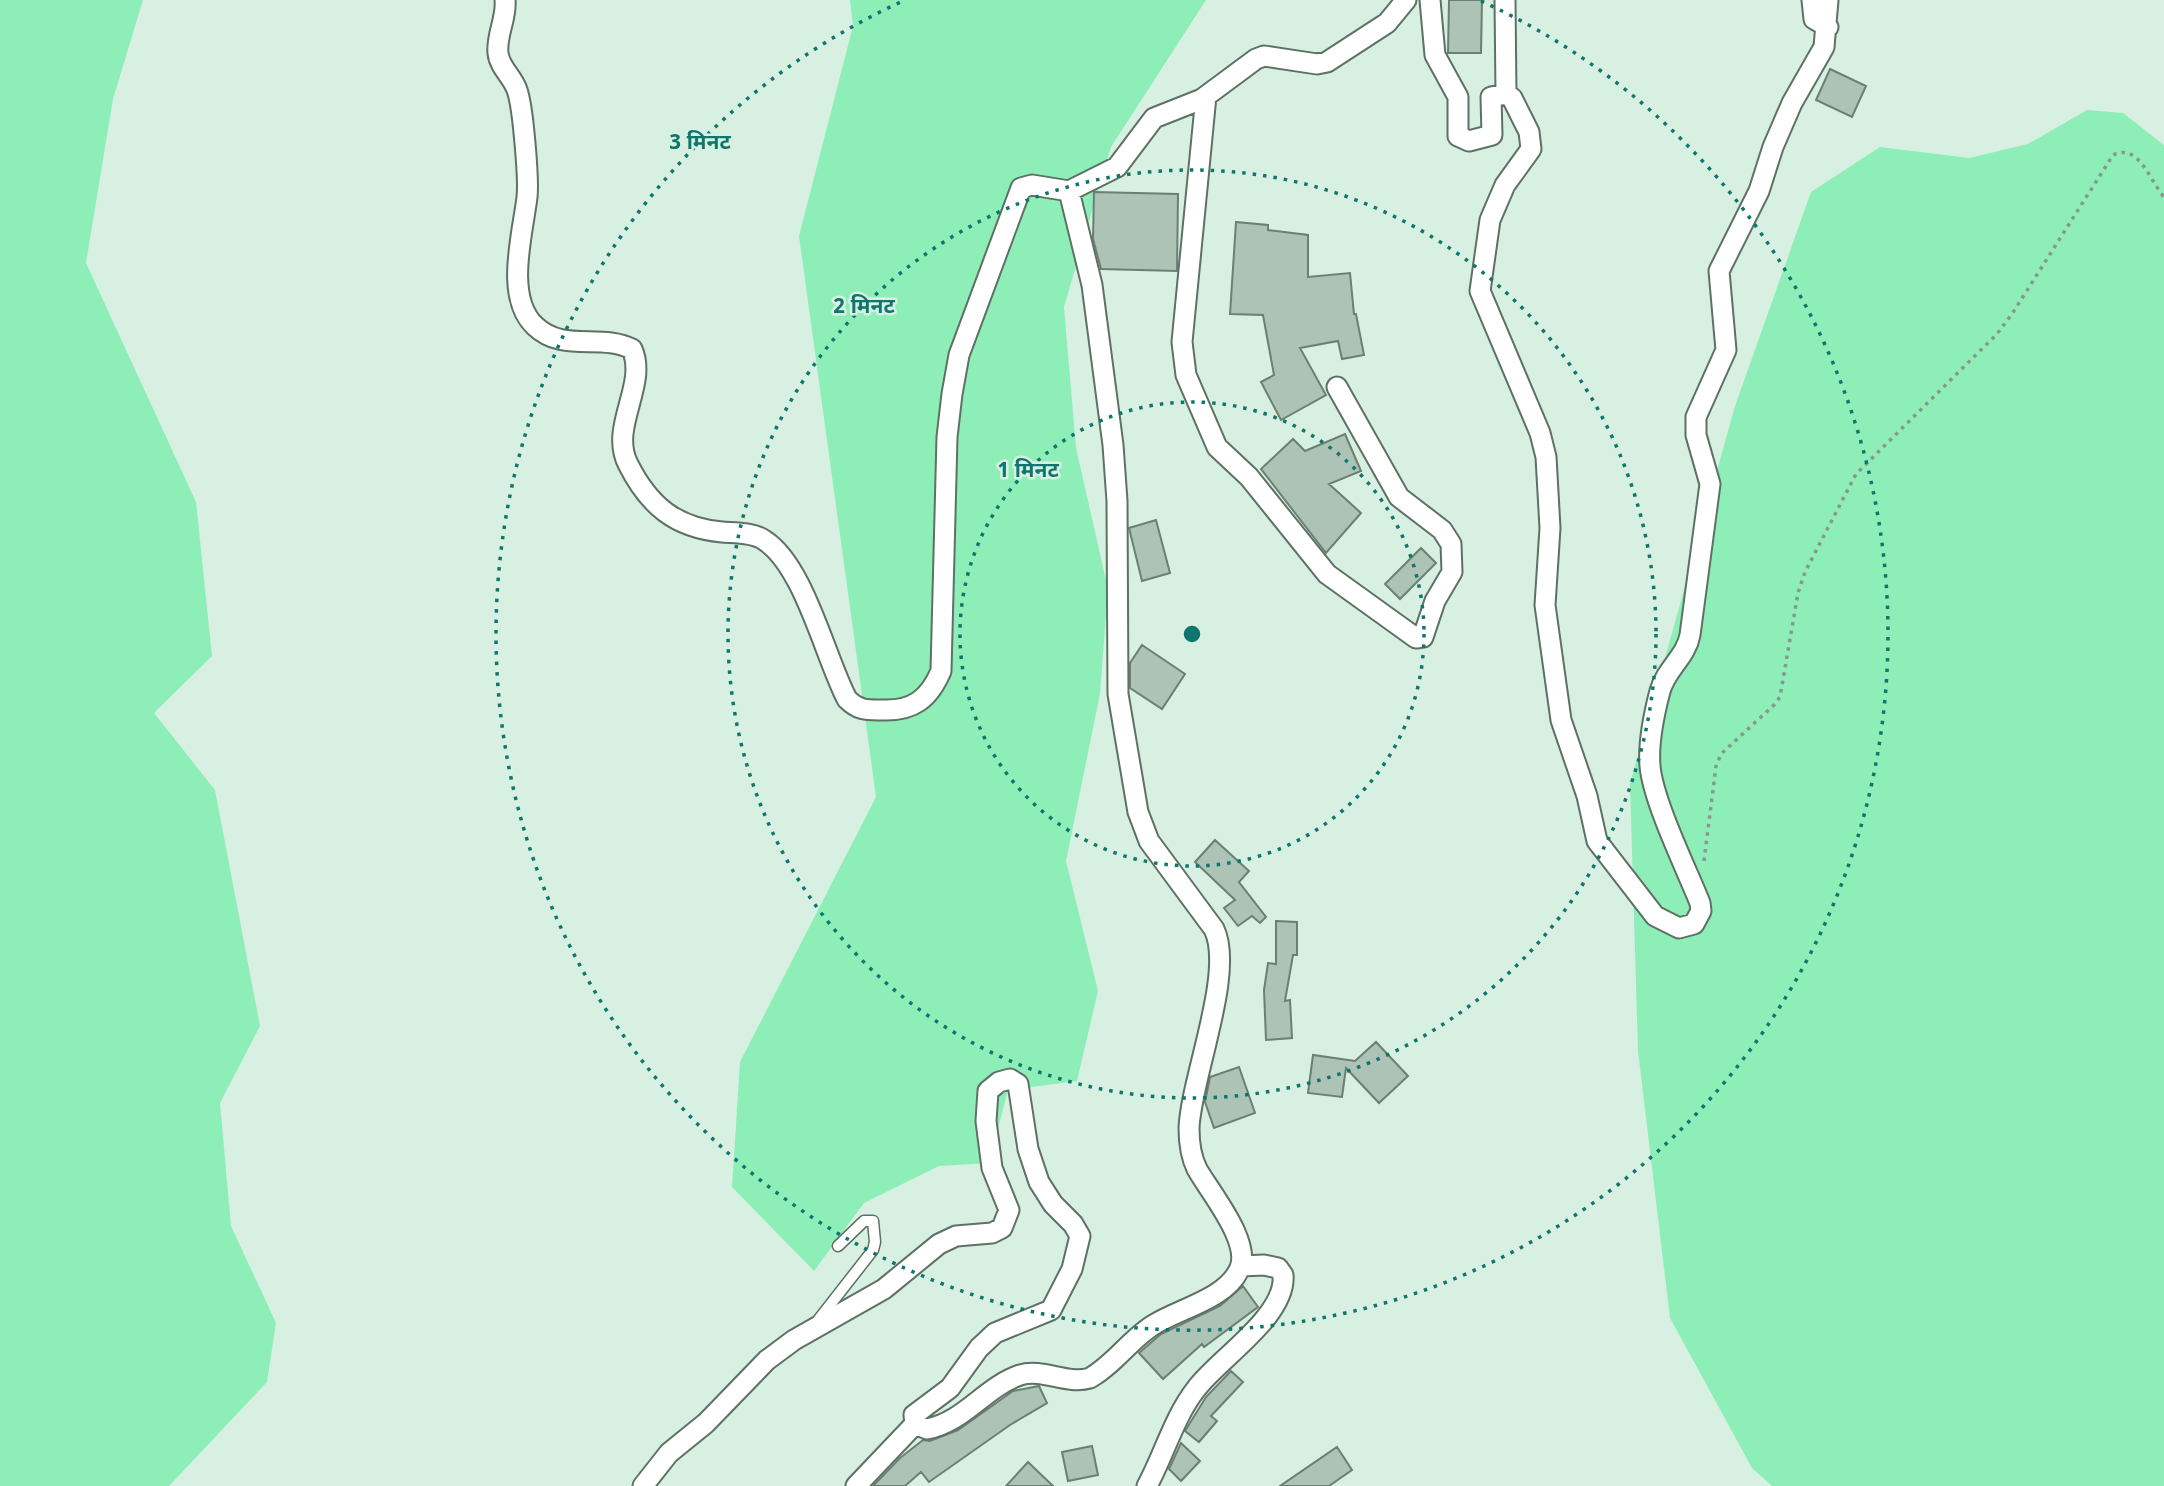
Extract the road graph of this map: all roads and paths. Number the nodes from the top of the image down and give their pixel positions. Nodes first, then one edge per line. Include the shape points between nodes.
1 (505, 0) edge
2 (1406, 0) edge
3 (1430, 0) edge
4 (1505, 0) edge
5 (1812, 0) edge
6 (1828, 0) edge
7 (1828, 27) junction
8 (1506, 94) junction
9 (1206, 96) junction
10 (1069, 191) junction
11 (2164, 197) edge
12 (1337, 387) dead end
13 (1704, 862) dead end
14 (838, 1246) dead end
15 (1241, 1266) junction
16 (812, 1328) junction
17 (915, 1424) junction
18 (643, 1486) edge
19 (856, 1486) edge
20 (1147, 1486) edge

1 - 10 street via 498,50 519,95 527,185 518,274 530,320 556,339 632,349 635,374 622,448 636,477 669,518 695,528 755,536 775,549 796,581 842,689 861,710 915,706 941,671 947,437 959,355 1021,188 1032,185
2 - 9 street via 1383,27 1327,62 1264,56
3 - 8 street via 1435,55 1458,97 1456,132 1460,139 1492,135 1491,97
4 - 8 street
5 - 7 street via 1814,19
6 - 7 street
7 - 8 street via 1824,47 1773,147 1759,191 1721,262 1718,280 1726,356 1696,417 1696,435 1710,484 1690,635 1684,652 1664,678 1649,761 1700,904 1698,917 1689,928 1668,925 1655,916 1601,848 1561,720 1545,605 1550,528 1546,457 1480,291 1490,220 1504,185 1531,149 1529,132
9 - 10 street via 1154,118 1117,167
9 - 12 street via 1182,342 1186,375 1204,421 1217,447 1249,477 1327,574 1416,638 1423,637 1435,601 1452,572 1451,544 1442,530 1399,497
10 - 15 street via 1092,285 1116,471 1121,719 1138,812 1149,841 1219,942 1212,1015 1192,1105 1190,1139 1198,1171 1235,1235
11 - 13 path via 2135,156 2113,155 1997,334 1856,474 1805,572 1780,697 1721,754
14 - 16 lane via 864,1221 873,1221 873,1250
15 - 17 street via 1230,1281 1149,1328 1090,1378 1078,1381 1023,1374 943,1424 927,1429
15 - 20 street via 1278,1268 1283,1275 1281,1294 1266,1316 1198,1386
16 - 17 street via 884,1289 939,1244 956,1236 1002,1228 1009,1210 990,1158 987,1095 999,1082 1015,1081 1039,1182 1078,1230 1072,1269 1051,1310 1005,1327 988,1339 950,1388 914,1415
16 - 18 street via 751,1375 706,1423 669,1453
17 - 19 street

